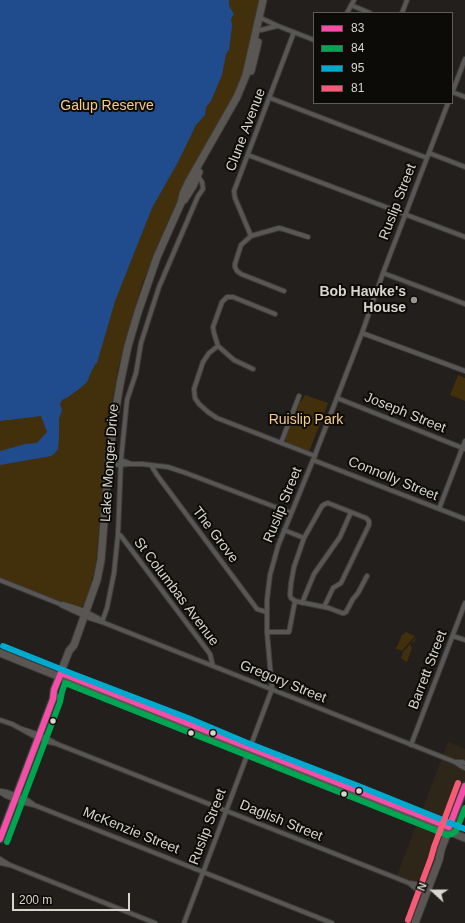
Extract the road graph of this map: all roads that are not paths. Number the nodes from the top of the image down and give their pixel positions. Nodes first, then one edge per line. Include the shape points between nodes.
1 (263, 0) edge
2 (268, 0) edge
3 (354, 0) edge
4 (407, 0) edge
5 (351, 5) junction
6 (348, 12) edge
7 (368, 12) edge
8 (402, 12) edge
9 (263, 19) junction
10 (278, 26) junction
11 (261, 30) junction
12 (294, 32) junction
13 (313, 40) edge
14 (465, 59) edge
15 (453, 90) edge
16 (453, 93) edge
17 (465, 97) edge
18 (270, 98) junction
19 (448, 104) edge
20 (248, 155) junction
21 (428, 156) junction
22 (465, 167) edge
23 (196, 174) junction
24 (405, 215) junction
25 (251, 236) junction
26 (308, 237) dead end
27 (465, 237) edge
28 (383, 273) junction
29 (284, 291) dead end
30 (465, 304) edge
31 (275, 314) dead end
32 (362, 333) junction
33 (218, 346) junction
34 (253, 369) dead end
35 (465, 372) edge
36 (299, 396) dead end
37 (337, 398) junction
38 (465, 441) edge
39 (281, 443) junction
40 (464, 448) edge
41 (314, 458) junction
42 (109, 461) junction
43 (121, 463) junction
44 (151, 465) junction
45 (439, 509) junction
46 (351, 512) junction
47 (290, 513) junction
48 (465, 519) edge
49 (284, 530) junction
50 (118, 534) junction
51 (304, 538) junction
52 (367, 576) dead end
53 (0, 580) edge
54 (295, 601) junction
55 (302, 603) junction
56 (465, 603) edge
57 (324, 607) junction
58 (266, 612) junction
59 (85, 614) junction
60 (102, 622) junction
61 (267, 632) junction
62 (453, 636) junction
63 (465, 640) edge
64 (0, 649) edge
65 (0, 653) edge
66 (213, 666) junction
67 (62, 676) junction
68 (272, 689) junction
69 (0, 720) edge
70 (39, 736) junction
71 (411, 744) junction
72 (249, 750) junction
73 (455, 762) junction
74 (465, 763) edge
75 (465, 768) edge
76 (465, 786) edge
77 (0, 791) edge
78 (16, 797) junction
79 (465, 798) edge
80 (226, 811) junction
81 (451, 830) junction
82 (465, 833) edge
83 (465, 838) edge
84 (0, 839) edge
85 (0, 859) edge
86 (0, 863) edge
87 (10, 866) junction
88 (203, 872) junction
89 (428, 891) junction
90 (155, 923) edge
91 (184, 923) edge
92 (332, 923) edge
93 (415, 923) edge

1 - 23 main road, Lake Monger Drive via 246,75
2 - 9 main road, Lake Monger Drive
3 - 5 street
4 - 8 street
5 - 6 street
5 - 7 street
9 - 10 street
9 - 11 main road, Lake Monger Drive
10 - 11 street
10 - 12 street
11 - 23 main road, Lake Monger Drive via 255,59 240,101
12 - 13 street
12 - 18 street, Clune Avenue
14 - 15 street
16 - 17 street
18 - 20 street, Clune Avenue
18 - 21 street
19 - 21 street, Ruslip Street
20 - 24 street
20 - 25 street, Clune Avenue via 234,195
21 - 22 street
21 - 24 street, Ruslip Street
23 - 42 main road, Lake Monger Drive via 183,194 136,318 120,384
23 - 43 street, Lake Monger Drive via 202,182 203,189 159,287 141,343 136,373 127,400
24 - 27 street
24 - 28 street, Ruslip Street
25 - 26 street via 283,228
25 - 29 street via 241,246 235,261 236,269 241,274
28 - 30 street
28 - 32 street, Ruslip Street
31 - 33 street via 233,297 226,298 222,302 213,327
32 - 35 street
32 - 37 street, Ruslip Street
33 - 34 street via 234,360
33 - 39 street, Connolly Street via 203,362 194,389 196,401 217,418
36 - 39 street
37 - 40 street, Joseph Street
37 - 41 street, Ruslip Street
38 - 40 street
39 - 41 street, Connolly Street
40 - 45 street
41 - 45 street, Connolly Street
41 - 47 street, Ruslip Street
42 - 43 street
42 - 59 main road, Lake Monger Drive via 101,560
43 - 44 street
43 - 50 street, Lake Monger Drive
44 - 47 street via 186,473
44 - 58 street, The Grove via 257,609
45 - 48 street, Connolly Street
46 - 51 street via 325,504
46 - 55 street via 340,537 314,574
46 - 57 street via 366,518 369,525 341,583 333,588
47 - 49 street, Ruslip Street
49 - 51 street
49 - 58 street, Ruslip Street via 270,575
50 - 60 street, Lake Monger Drive via 114,572
50 - 66 street, St Columbas Avenue via 210,654
51 - 54 street via 291,583 290,595
52 - 57 street via 346,612
53 - 59 street, Gregory Street
54 - 55 street
54 - 61 street via 288,632
55 - 57 street
56 - 62 street, Barrett Street
58 - 61 street, Ruslip Street
59 - 60 street, Gregory Street
59 - 67 main road, Lake Monger Drive via 74,645 69,651
60 - 66 street, Gregory Street
61 - 68 street, Ruslip Street
62 - 63 street
62 - 71 street, Barrett Street
64 - 67 main road
65 - 67 main road
66 - 68 street, Gregory Street
67 - 70 main road, Lake Monger Drive via 54,690
67 - 72 main road
68 - 71 street, Gregory Street
68 - 72 street, Ruslip Street
69 - 70 street, Daglish Street
70 - 78 main road, Lake Monger Drive
70 - 80 street, Daglish Street via 48,742
71 - 73 street, Gregory Street
72 - 80 street, Ruslip Street
72 - 81 main road
73 - 74 street, Gregory Street
73 - 75 street, Gregory Street
76 - 81 main road
77 - 78 street, McKenzie Street via 6,796
78 - 84 main road, Lake Monger Drive
78 - 88 street, McKenzie Street via 25,803
79 - 81 main road
80 - 88 street, Ruslip Street
80 - 89 street, Daglish Street via 416,884
81 - 82 main road
81 - 83 main road
81 - 89 main road via 445,852 439,860
85 - 87 street
86 - 87 street
87 - 90 street
88 - 91 street, Ruslip Street
88 - 92 street, McKenzie Street
89 - 93 main road

